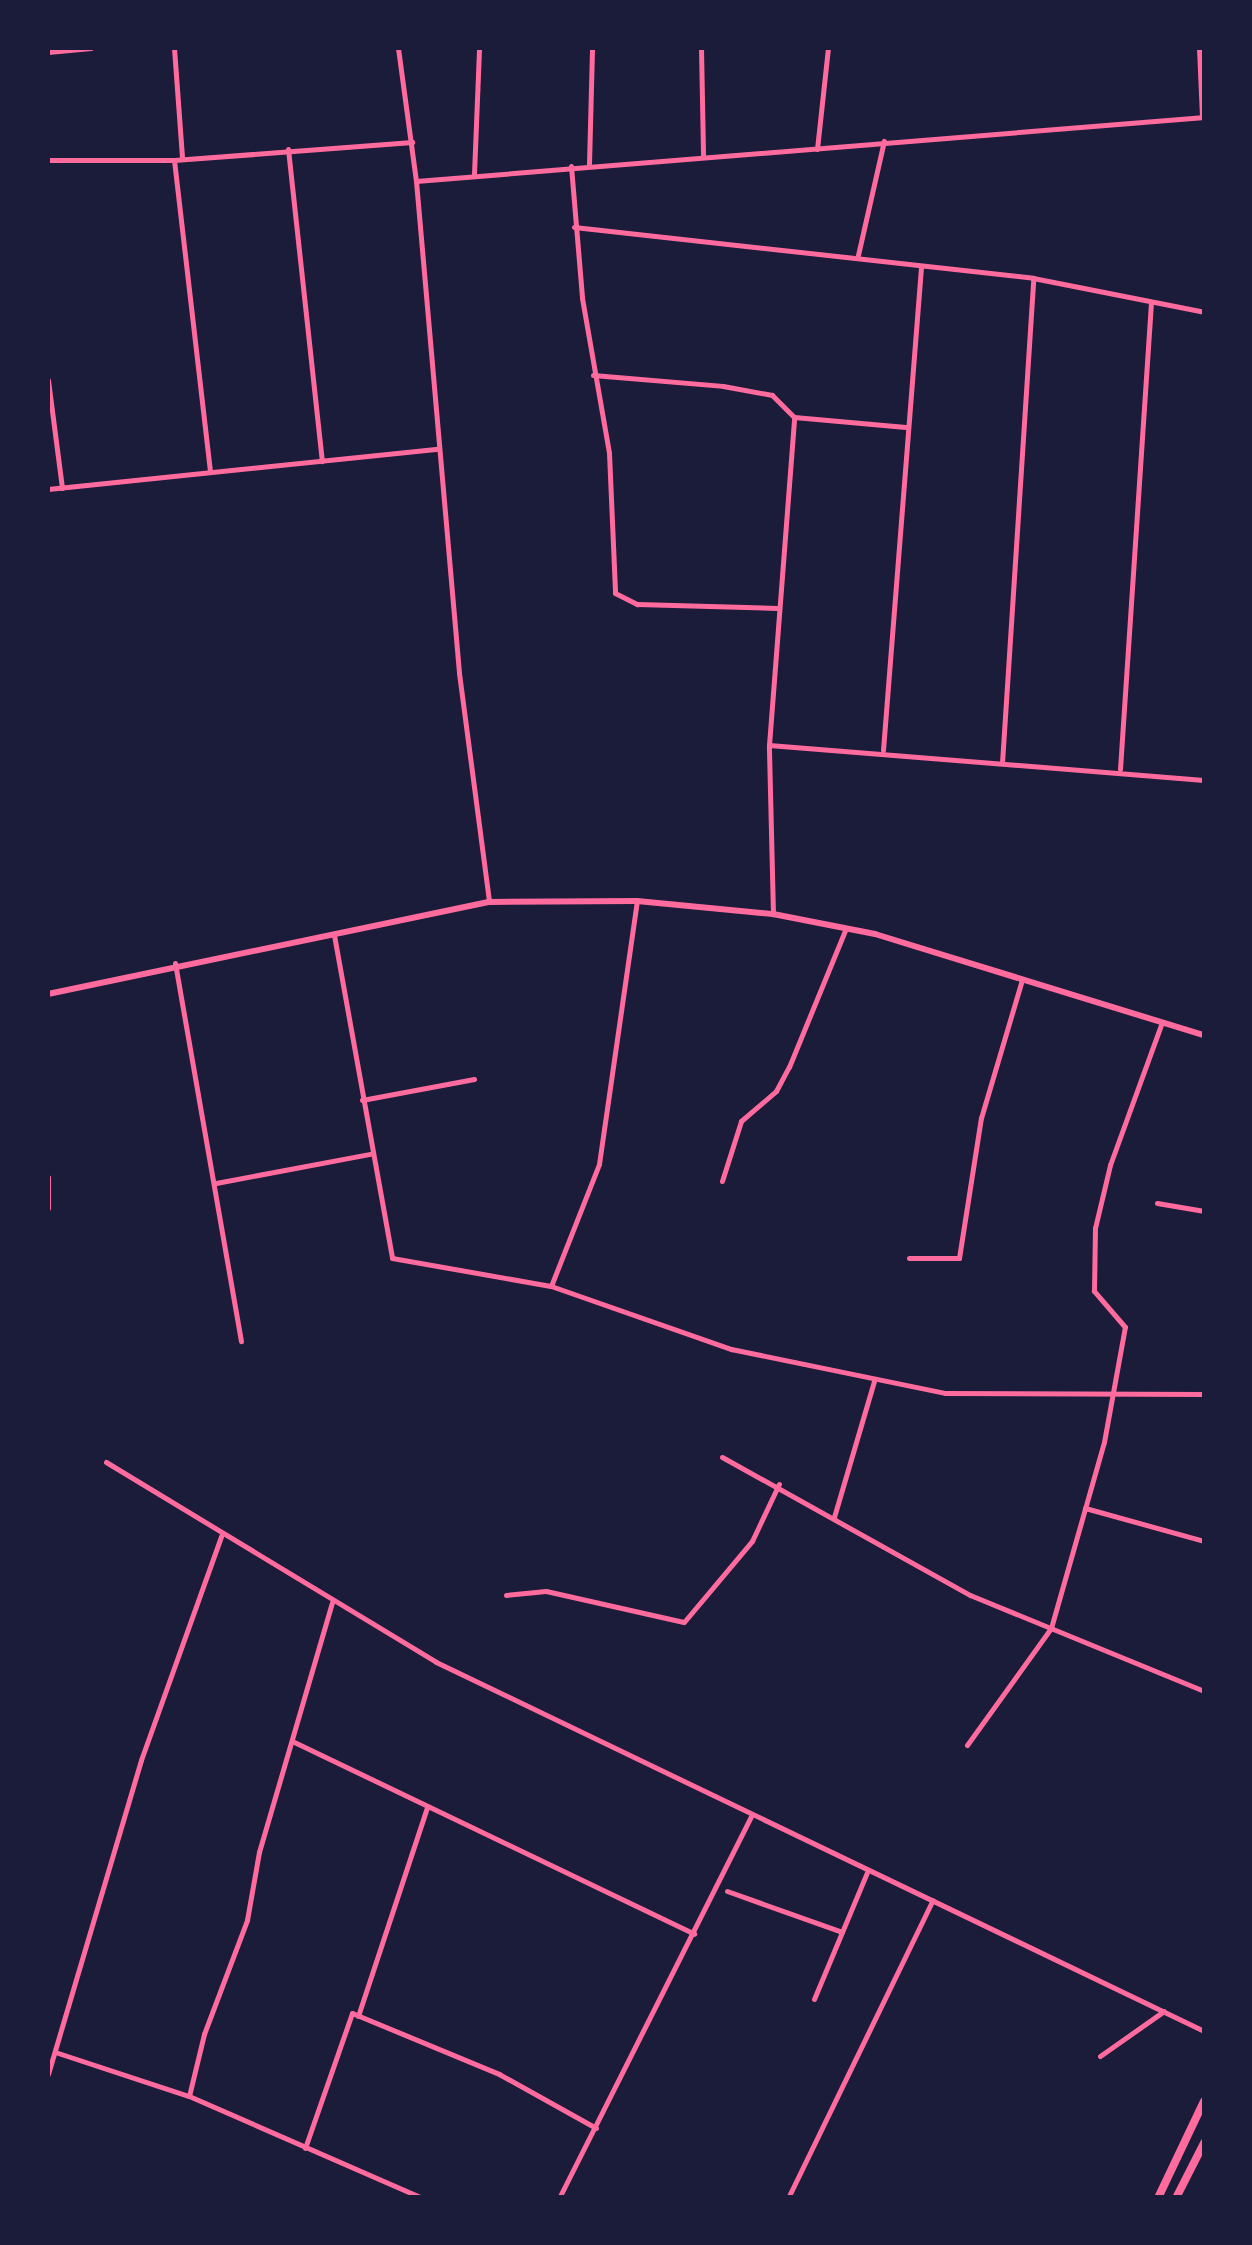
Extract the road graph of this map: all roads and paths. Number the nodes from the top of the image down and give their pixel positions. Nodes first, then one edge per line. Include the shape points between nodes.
1 (91, 48) edge
2 (174, 48) edge
3 (398, 48) edge
4 (479, 48) edge
5 (592, 48) edge
6 (701, 48) edge
7 (828, 48) edge
8 (1199, 48) edge
9 (48, 52) edge
10 (1203, 117) edge
11 (884, 141) junction
12 (412, 142) junction
13 (288, 148) junction
14 (817, 149) junction
15 (703, 157) junction
16 (178, 159) junction
17 (48, 160) edge
18 (589, 164) junction
19 (571, 165) junction
20 (474, 176) junction
21 (416, 181) junction
22 (574, 227) junction
23 (858, 256) junction
24 (921, 266) junction
25 (1034, 278) junction
26 (1151, 302) junction
27 (1204, 312) edge
28 (593, 375) junction
29 (48, 380) edge
30 (794, 417) junction
31 (906, 427) junction
32 (438, 449) junction
33 (322, 461) junction
34 (210, 472) junction
35 (62, 488) junction
36 (48, 489) edge
37 (777, 608) junction
38 (769, 745) junction
39 (883, 750) junction
40 (1002, 763) junction
41 (1120, 769) junction
42 (1204, 780) edge
43 (637, 901) junction
44 (490, 902) junction
45 (773, 914) junction
46 (846, 928) junction
47 (333, 932) junction
48 (175, 963) junction
49 (1022, 980) junction
50 (48, 994) edge
51 (1162, 1022) junction
52 (1204, 1034) edge
53 (474, 1079) dead end
54 (362, 1100) junction
55 (370, 1154) junction
56 (48, 1177) edge
57 (722, 1181) dead end
58 (216, 1183) junction
59 (1157, 1203) dead end
60 (48, 1208) edge
61 (1204, 1212) edge
62 (909, 1258) dead end
63 (551, 1286) junction
64 (241, 1341) dead end
65 (874, 1381) junction
66 (1115, 1391) junction
67 (1204, 1394) edge
68 (722, 1457) dead end
69 (106, 1462) dead end
70 (779, 1484) junction
71 (1085, 1508) junction
72 (834, 1517) junction
73 (221, 1536) junction
74 (1204, 1541) edge
75 (506, 1594) dead end
76 (332, 1602) junction
77 (1051, 1628) junction
78 (1204, 1692) edge
79 (292, 1741) junction
80 (967, 1745) dead end
81 (427, 1808) junction
82 (751, 1816) junction
83 (868, 1870) junction
84 (727, 1891) dead end
85 (933, 1900) junction
86 (842, 1932) junction
87 (694, 1934) junction
88 (814, 2000) dead end
89 (1164, 2011) junction
90 (358, 2016) junction
91 (1204, 2031) edge
92 (55, 2052) junction
93 (1100, 2056) dead end
94 (48, 2074) edge
95 (189, 2096) junction
96 (1204, 2102) edge
97 (596, 2128) junction
98 (1204, 2143) edge
99 (305, 2148) junction
100 (421, 2197) edge
101 (560, 2198) edge
102 (788, 2198) edge
103 (1158, 2198) edge
104 (1176, 2198) edge

1 - 9 street
2 - 16 street
3 - 12 street
4 - 20 street
5 - 18 street
6 - 15 street
7 - 14 street
8 - 10 street
10 - 11 street
11 - 14 street
11 - 23 street
12 - 13 street
12 - 21 street
13 - 16 street
13 - 33 street
14 - 15 street
15 - 18 street
16 - 17 street
16 - 34 street
18 - 19 street
19 - 20 street
19 - 22 street
20 - 21 street
21 - 32 street
22 - 23 street
22 - 28 street
23 - 24 street
24 - 25 street
24 - 31 street
25 - 26 street
25 - 40 street
26 - 27 street
26 - 41 street
28 - 30 street via 772,395
28 - 37 street via 609,453 617,597 636,604
29 - 35 street
30 - 31 street
30 - 37 street
31 - 39 street
32 - 33 street
32 - 44 street
33 - 34 street
34 - 35 street
35 - 36 street
37 - 38 street
38 - 39 street
38 - 45 street
39 - 40 street
40 - 41 street
41 - 42 street
43 - 44 street
43 - 45 street
43 - 63 street via 599,1164
44 - 47 street
45 - 46 street
46 - 49 street
46 - 57 street via 789,1067 776,1091 741,1121
47 - 48 street
47 - 54 street
48 - 50 street
48 - 58 street
49 - 51 street
49 - 62 street via 982,1118 959,1258
51 - 52 street
51 - 66 street via 1095,1228 1094,1291 1125,1327
53 - 54 street
54 - 55 street
55 - 58 street
55 - 63 street via 392,1258
56 - 60 street
58 - 64 street
59 - 61 street
63 - 65 street via 731,1349
65 - 66 street via 1009,1398
65 - 72 street
66 - 67 street
66 - 71 street
68 - 70 street
69 - 73 street
70 - 72 street
70 - 75 street via 752,1541 684,1622 546,1591
71 - 74 street
71 - 77 street
72 - 77 street via 970,1595
73 - 76 street
73 - 92 street via 141,1760
76 - 79 street
76 - 82 street via 436,1662
77 - 78 street
77 - 80 street
79 - 81 street
79 - 95 street via 247,1920 204,2034
81 - 87 street
81 - 90 street
82 - 83 street
82 - 87 street
83 - 85 street
83 - 86 street
84 - 86 street
85 - 89 street
85 - 102 street
86 - 88 street
87 - 97 street via 624,2059
89 - 91 street
89 - 93 street
90 - 97 street via 500,2074
90 - 99 street via 352,2013
92 - 94 street
92 - 95 street
95 - 99 street
96 - 103 main road
97 - 101 street
98 - 104 main road
99 - 100 street

